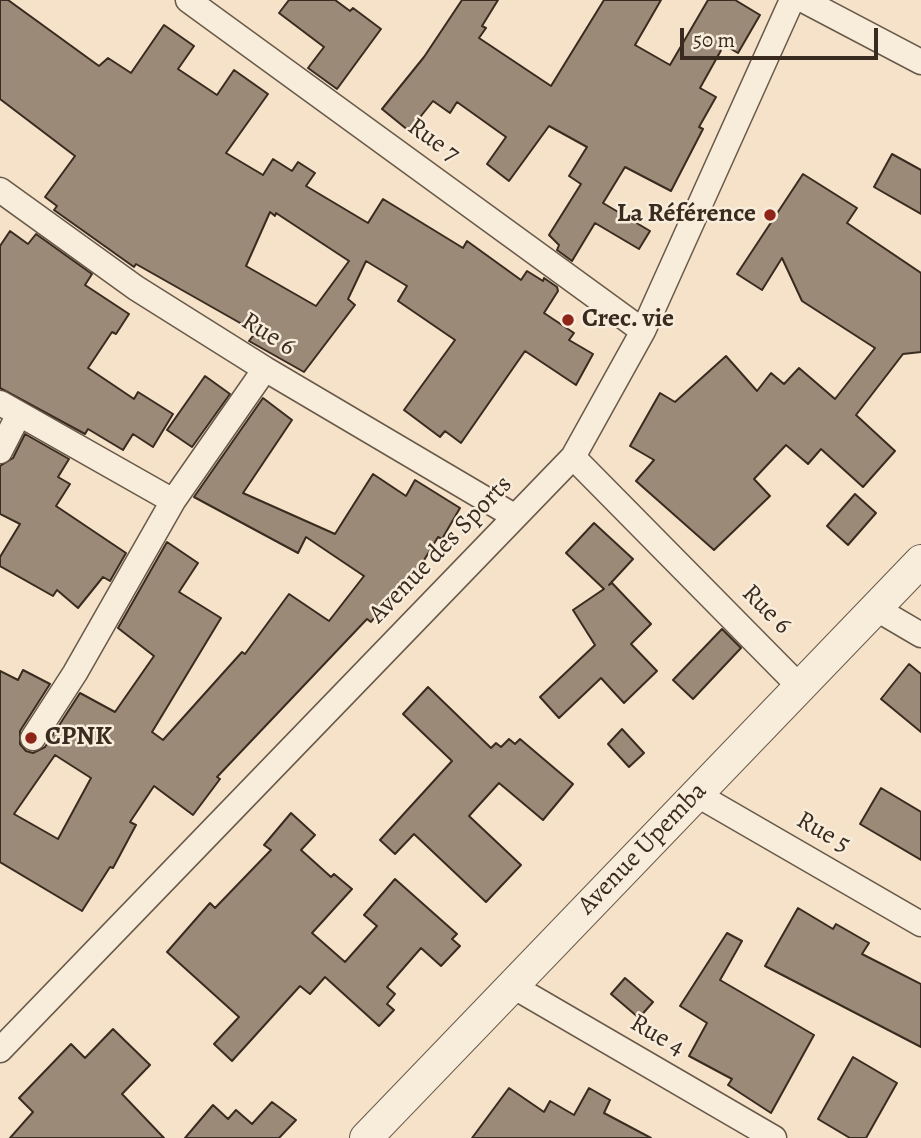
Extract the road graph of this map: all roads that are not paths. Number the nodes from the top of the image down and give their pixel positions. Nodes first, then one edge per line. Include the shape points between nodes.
1 (188, 0) edge
2 (792, 0) edge
3 (803, 0) edge
4 (921, 62) edge
5 (0, 190) edge
6 (643, 331) junction
7 (265, 369) junction
8 (10, 408) edge
9 (0, 451) edge
10 (573, 457) junction
11 (173, 501) junction
12 (514, 516) junction
13 (921, 561) edge
14 (875, 608) junction
15 (921, 635) edge
16 (799, 686) junction
17 (33, 738) dead end
18 (696, 794) junction
19 (921, 924) edge
20 (511, 985) junction
21 (0, 1050) edge
22 (366, 1138) edge
23 (774, 1138) edge

1 - 6 street, Rue 7
2 - 6 street, Avenue des Sports
3 - 4 street
5 - 7 street, Rue 6 via 136,288
6 - 10 street, Avenue des Sports
7 - 11 street
7 - 12 street, Rue 6
8 - 9 street
8 - 11 street
10 - 12 street, Avenue des Sports
10 - 16 street, Rue 6
11 - 17 street
12 - 21 street, Avenue des Sports
13 - 14 street, Avenue Upemba
14 - 15 street
14 - 16 street, Avenue Upemba
16 - 18 street, Avenue Upemba
18 - 19 street, Rue 5
18 - 20 street, Avenue Upemba
20 - 22 street, Avenue Upemba
20 - 23 street, Rue 4

